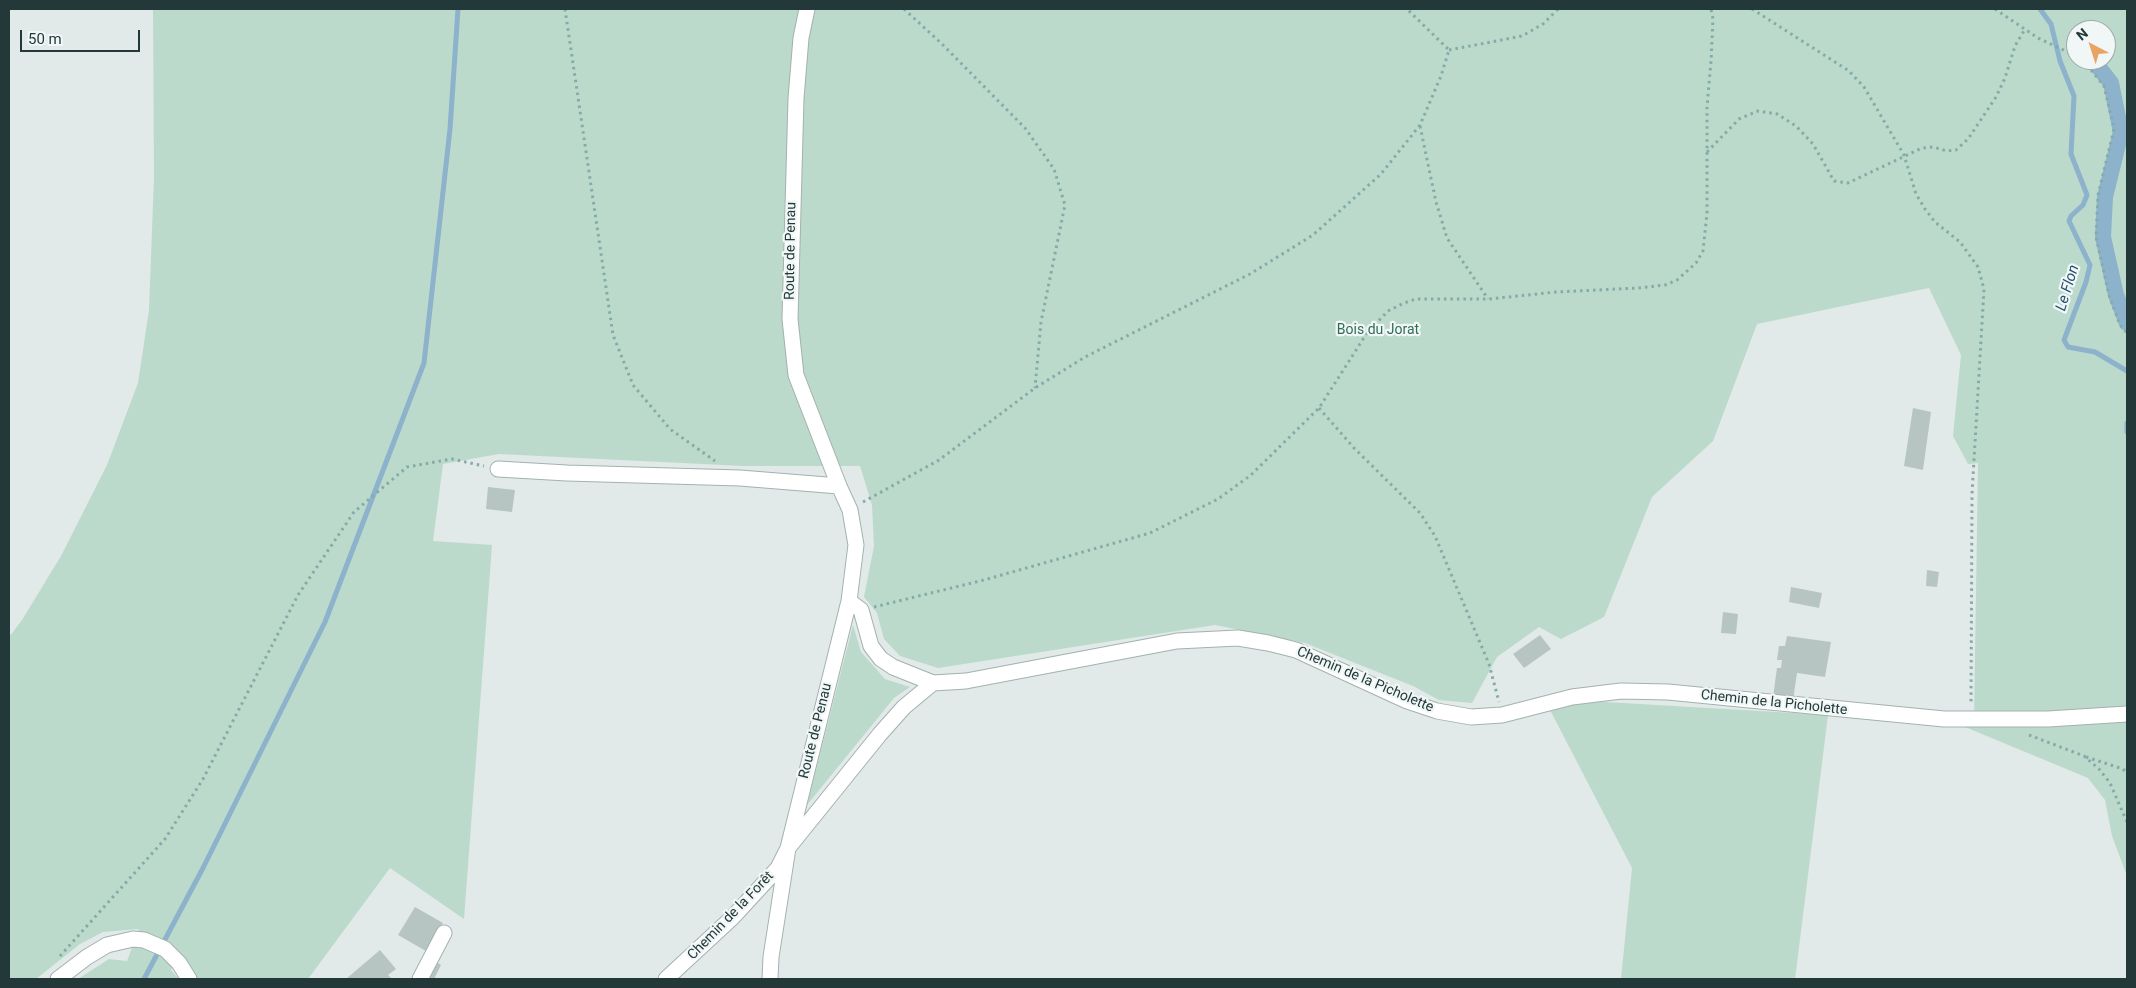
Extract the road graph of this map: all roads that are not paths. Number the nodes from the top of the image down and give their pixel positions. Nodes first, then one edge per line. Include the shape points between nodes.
1 (806, 9) edge
2 (498, 469) road end
3 (839, 486) junction
4 (855, 605) junction
5 (933, 684) junction
6 (2127, 714) edge
7 (788, 848) junction
8 (444, 933) dead end
9 (58, 979) edge
10 (190, 979) edge
11 (420, 979) edge
12 (666, 979) edge
13 (770, 979) edge

1 - 3 street, Route de Penau via 796,98 790,319 796,375
2 - 3 street via 740,478
3 - 4 street, Route de Penau via 850,510 856,545
4 - 5 street via 872,646 881,658 893,667
4 - 7 street, Route de Penau
5 - 6 street, Chemin de la Picholette via 966,681 1177,641 1238,638 1296,650 1408,701 1437,711 1471,717 1502,715 1572,697 1621,691 1668,692 1971,720
5 - 7 street via 898,714
7 - 12 street, Chemin de la Forêt via 778,868 734,918
7 - 13 street, Route de Penau
8 - 11 street
9 - 10 street via 107,945 133,939 155,943 174,957

